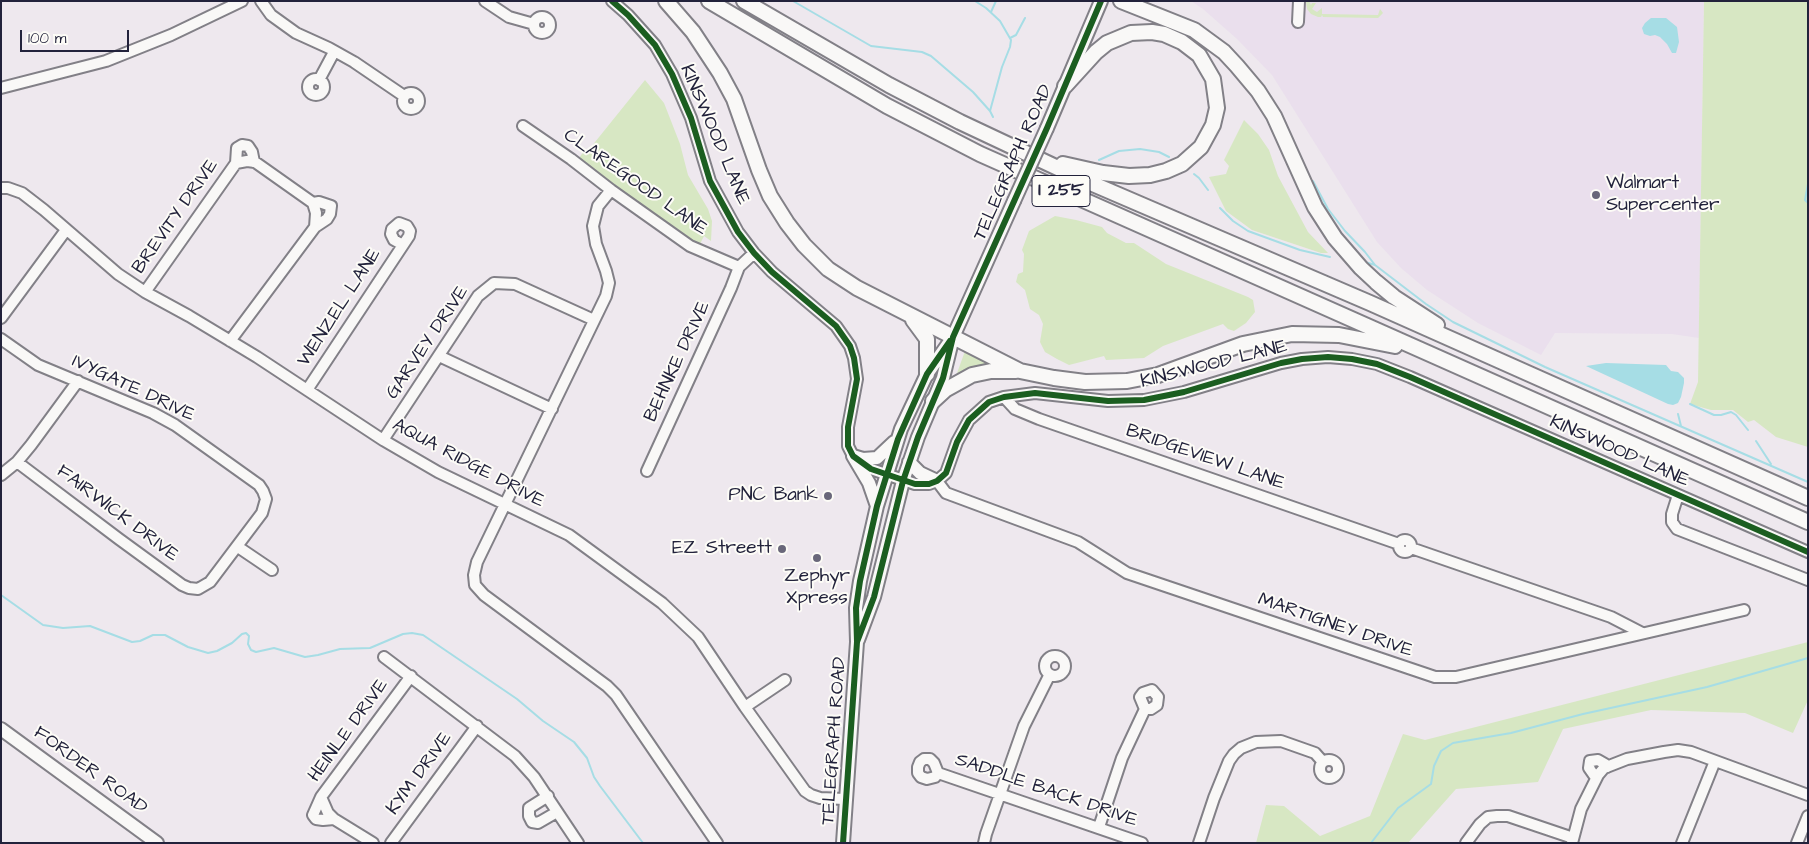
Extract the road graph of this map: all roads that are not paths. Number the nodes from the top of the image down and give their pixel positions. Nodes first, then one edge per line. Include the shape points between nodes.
1 (242, 1) edge
2 (261, 1) edge
3 (485, 1) edge
4 (612, 1) edge
5 (666, 1) edge
6 (709, 1) edge
7 (744, 1) edge
8 (1101, 1) edge
9 (1121, 1) edge
10 (1138, 1) edge
11 (1299, 1) edge
12 (1150, 12) junction
13 (1298, 22) dead end
14 (534, 24) dead end
15 (334, 52) junction
16 (319, 80) dead end
17 (1065, 86) junction
18 (1, 88) edge
19 (404, 96) dead end
20 (523, 126) dead end
21 (1038, 159) junction
22 (254, 162) junction
23 (236, 163) junction
24 (1, 188) edge
25 (611, 190) junction
26 (313, 203) junction
27 (314, 227) junction
28 (66, 230) junction
29 (402, 245) dead end
30 (754, 253) junction
31 (739, 266) junction
32 (145, 292) junction
33 (909, 315) junction
34 (1, 318) edge
35 (594, 320) junction
36 (953, 337) junction
37 (1, 339) edge
38 (230, 341) junction
39 (1478, 351) junction
40 (1428, 354) junction
41 (439, 356) junction
42 (1020, 371) junction
43 (927, 374) junction
44 (78, 381) junction
45 (307, 390) junction
46 (1004, 397) junction
47 (934, 400) junction
48 (552, 409) junction
49 (898, 439) junction
50 (383, 440) junction
51 (853, 456) junction
52 (17, 462) junction
53 (909, 462) junction
54 (647, 471) dead end
55 (1, 475) edge
56 (886, 475) junction
57 (903, 481) junction
58 (937, 481) junction
59 (1678, 495) junction
60 (1808, 498) edge
61 (505, 504) junction
62 (877, 506) junction
63 (1808, 522) edge
64 (238, 547) junction
65 (1808, 552) edge
66 (272, 570) dead end
67 (1808, 580) edge
68 (1744, 610) dead end
69 (1642, 633) junction
70 (857, 642) junction
71 (384, 657) dead end
72 (411, 676) junction
73 (1049, 676) dead end
74 (785, 680) dead end
75 (745, 707) junction
76 (1145, 709) dead end
77 (477, 726) junction
78 (1, 729) edge
79 (1715, 761) junction
80 (1323, 762) dead end
81 (938, 773) dead end
82 (1000, 793) junction
83 (1808, 795) edge
84 (548, 796) junction
85 (321, 797) junction
86 (845, 799) junction
87 (557, 812) junction
88 (1808, 816) edge
89 (334, 819) junction
90 (1099, 827) junction
91 (1801, 839) edge
92 (1573, 840) edge
93 (157, 843) edge
94 (373, 843) edge
95 (391, 843) edge
96 (578, 843) edge
97 (717, 843) edge
98 (842, 843) edge
99 (984, 843) edge
100 (1142, 843) edge
101 (1199, 843) edge
102 (1466, 843) edge
103 (1682, 843) edge

1 - 18 street via 106,61
2 - 15 street via 271,15 296,33
3 - 14 street via 509,17
4 - 30 street, KINSWOOD LANE via 655,45 672,74 691,118 710,181
5 - 33 highway via 693,32 720,73 741,116 764,182 795,234 823,264 844,280
6 - 40 highway, I 255 via 887,106 980,154
7 - 21 highway, I 255 via 889,85
8 - 17 main road, TELEGRAPH ROAD
9 - 12 highway
10 - 12 highway
11 - 13 street
12 - 39 highway via 1194,30 1224,52 1247,77 1282,130 1315,206 1335,238 1362,268 1394,297
15 - 16 street
15 - 19 street
17 - 21 highway via 1096,52 1115,39 1141,32 1164,34 1192,49 1205,63 1215,88 1216,115 1210,132 1196,153 1182,164 1158,173 1117,175
17 - 36 main road, TELEGRAPH ROAD, bridge
20 - 25 street, CLAREGOOD LANE
21 - 39 highway, I 255
22 - 23 street, BREVITY DRIVE
22 - 23 street, BREVITY DRIVE via 248,146 242,145 237,148
22 - 26 street, BREVITY DRIVE
23 - 32 street, BREVITY DRIVE
24 - 28 street, AQUA RIDGE DRIVE via 22,193
25 - 31 street, CLAREGOOD LANE via 690,246
25 - 35 street via 598,206 594,218 593,233 608,283 606,296
26 - 27 street via 316,213
26 - 27 street, BREVITY DRIVE via 331,206 327,219
27 - 38 street
28 - 32 street, AQUA RIDGE DRIVE via 118,274
28 - 34 street
29 - 45 street, WENZEL LANE
30 - 31 street
30 - 51 street, KINSWOOD LANE via 827,317 850,346 857,379 847,438
31 - 54 street, BEHNKE DRIVE
32 - 38 street, AQUA RIDGE DRIVE
33 - 36 highway
33 - 43 highway via 927,339
35 - 41 street, GARVEY DRIVE via 515,284 494,283 478,296
35 - 48 street
36 - 42 highway
36 - 43 main road, TELEGRAPH ROAD
36 - 47 main road, TELEGRAPH ROAD
37 - 44 street, IVYGATE DRIVE via 38,365
38 - 45 street, AQUA RIDGE DRIVE
39 - 60 highway, I 255
40 - 42 highway via 1353,336 1304,334 1257,341 1158,375 1127,381 1085,382
40 - 63 highway, I 255
41 - 48 street
41 - 50 street, GARVEY DRIVE
42 - 47 highway via 972,375
43 - 49 main road, TELEGRAPH ROAD
44 - 52 street
44 - 64 street, IVYGATE DRIVE via 175,425 258,485 266,499 262,513
45 - 50 street, AQUA RIDGE DRIVE
46 - 58 street, KINSWOOD LANE via 982,407 969,420 946,473
46 - 59 street, KINSWOOD LANE via 1035,393 1108,401 1144,400 1184,392 1281,362 1302,358 1352,359 1403,374
46 - 69 street, BRIDGEVIEW LANE via 1015,409 1039,419 1399,544 1407,540 1411,548 1610,617
47 - 53 main road, TELEGRAPH ROAD
48 - 61 street
49 - 51 main road via 877,458
49 - 56 main road, TELEGRAPH ROAD
50 - 61 street, AQUA RIDGE DRIVE via 438,472
51 - 56 street via 864,466
51 - 62 main road via 869,483
52 - 55 street
52 - 64 street, FAIRWICK DRIVE via 182,585 198,589 210,582
53 - 57 main road, TELEGRAPH ROAD
53 - 58 main road
56 - 57 street
56 - 62 main road, TELEGRAPH ROAD
57 - 58 street via 922,485
57 - 70 main road, TELEGRAPH ROAD via 874,597
58 - 69 street, MARTIGNEY DRIVE via 946,494 1078,542 1127,573 1436,678 1456,677
59 - 65 street, KINSWOOD LANE
59 - 67 street via 1672,514 1672,522 1677,529
61 - 75 street, AQUA RIDGE DRIVE via 569,535 662,603 698,637
61 - 97 street via 477,562 475,585 616,695
62 - 70 main road, TELEGRAPH ROAD via 857,594
64 - 66 street
68 - 69 street, MARTIGNEY DRIVE
70 - 86 main road, TELEGRAPH ROAD
71 - 72 street
72 - 77 street
72 - 85 street, HEINLE DRIVE
73 - 82 street via 1024,726
74 - 75 street
75 - 86 street, AQUA RIDGE DRIVE via 805,790 820,798
76 - 90 street via 1122,758
77 - 84 street via 515,756
77 - 95 street, KYM DRIVE
78 - 93 main road, FORDER ROAD
79 - 83 street
79 - 92 street via 1678,750 1627,759 1601,772 1581,809
79 - 103 street
80 - 101 street via 1315,753 1281,741 1256,742 1241,748 1229,761
81 - 82 street, SADDLE BACK DRIVE
82 - 90 street, SADDLE BACK DRIVE
82 - 99 street
84 - 87 street
84 - 87 street via 529,808 532,822
85 - 89 street, HEINLE DRIVE
85 - 89 street via 313,815 316,819
86 - 98 main road, TELEGRAPH ROAD
87 - 96 street
88 - 91 street
89 - 94 street
90 - 100 street, SADDLE BACK DRIVE
92 - 102 street via 1508,816 1498,816 1488,817

